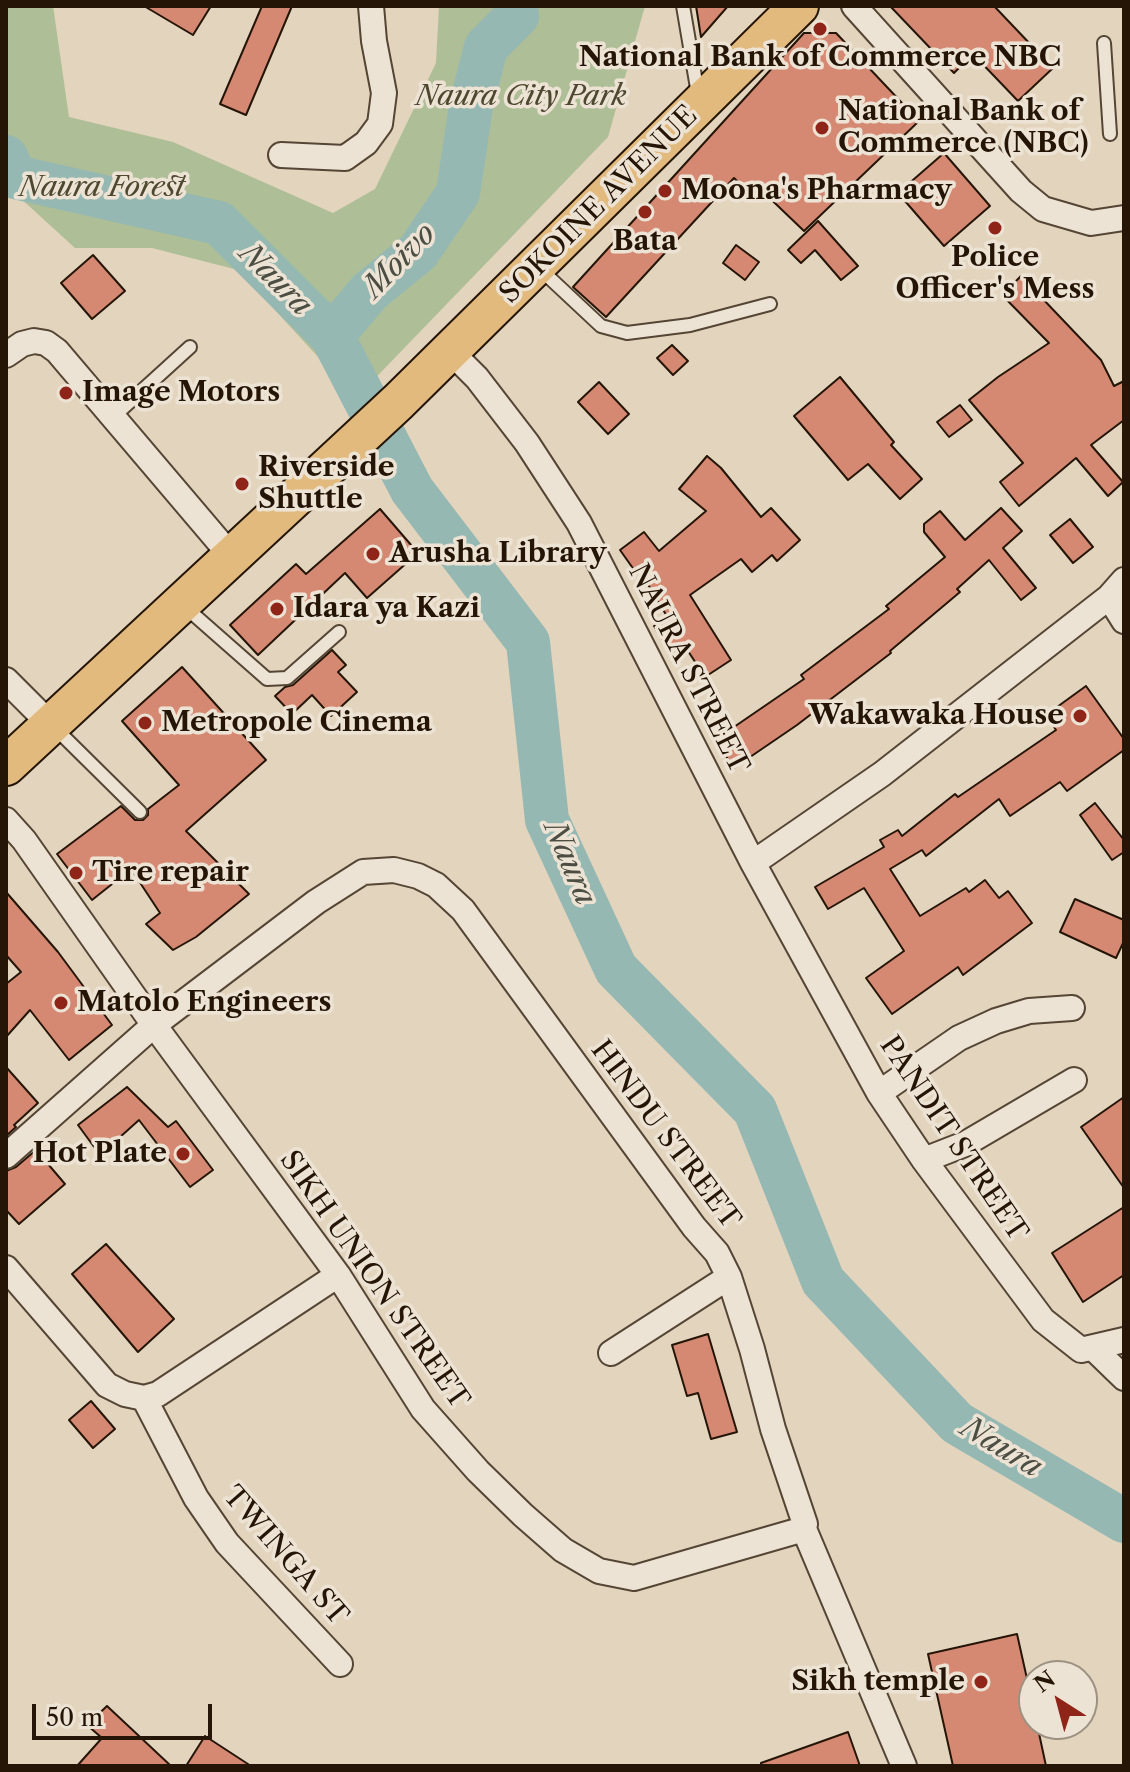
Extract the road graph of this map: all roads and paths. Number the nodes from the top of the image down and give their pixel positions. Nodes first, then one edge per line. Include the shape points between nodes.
1 (371, 6) edge
2 (683, 6) edge
3 (799, 6) edge
4 (854, 6) edge
5 (1104, 43) dead end
6 (700, 105) junction
7 (1124, 110) edge
8 (1109, 111) junction
9 (1110, 134) dead end
10 (281, 155) dead end
11 (1124, 218) edge
12 (537, 266) junction
13 (770, 304) dead end
14 (190, 347) dead end
15 (450, 351) junction
16 (6, 355) edge
17 (113, 417) junction
18 (232, 557) junction
19 (1117, 589) edge
20 (181, 604) junction
21 (1124, 621) edge
22 (339, 632) dead end
23 (10, 691) edge
24 (51, 725) junction
25 (6, 766) edge
26 (140, 812) dead end
27 (6, 820) edge
28 (753, 863) junction
29 (1072, 1008) dead end
30 (154, 1025) junction
31 (1074, 1080) dead end
32 (879, 1093) junction
33 (6, 1156) edge
34 (924, 1160) junction
35 (6, 1268) edge
36 (338, 1275) junction
37 (729, 1277) junction
38 (1124, 1340) edge
39 (1093, 1348) junction
40 (611, 1353) dead end
41 (1124, 1378) edge
42 (144, 1398) junction
43 (804, 1529) junction
44 (340, 1664) dead end
45 (904, 1766) edge

1 - 10 street via 384,93 380,124 345,158
2 - 6 lane
3 - 6 main road, SOKOINE AVENUE
4 - 11 street via 1043,209 1091,223
5 - 8 lane
6 - 12 main road, SOKOINE AVENUE
7 - 8 lane
8 - 9 lane
12 - 13 lane via 601,326 627,333 690,325
12 - 15 main road, SOKOINE AVENUE
14 - 17 lane
15 - 18 main road, SOKOINE AVENUE
15 - 28 street, NAURA STREET via 527,443 579,523
16 - 17 street via 22,344 46,343
17 - 18 street
18 - 20 main road, SOKOINE AVENUE
19 - 21 street
19 - 28 street via 882,774
20 - 22 lane via 267,679 287,678
20 - 24 main road, SOKOINE AVENUE
23 - 24 street
24 - 25 main road, SOKOINE AVENUE
24 - 26 lane
27 - 30 street, SIKH UNION STREET
28 - 32 street, PANDIT STREET
29 - 32 street via 1029,1011 996,1021 959,1038
30 - 33 street, HINDU STREET
30 - 36 street, SIKH UNION STREET
30 - 37 street, HINDU STREET via 363,872 394,870 418,876 463,910 717,1253
31 - 34 street via 965,1144
32 - 34 street, PANDIT STREET
34 - 39 street, PANDIT STREET via 1043,1320 1081,1350
35 - 42 street via 107,1385
36 - 42 street via 158,1394
36 - 43 street, SIKH UNION STREET via 423,1409 523,1515 563,1550 599,1571 634,1578
37 - 40 street
37 - 43 street, HINDU STREET
38 - 39 street
39 - 41 street, PANDIT STREET
42 - 44 street, TWINGA ST via 196,1498 227,1543
43 - 45 street, HINDU STREET

